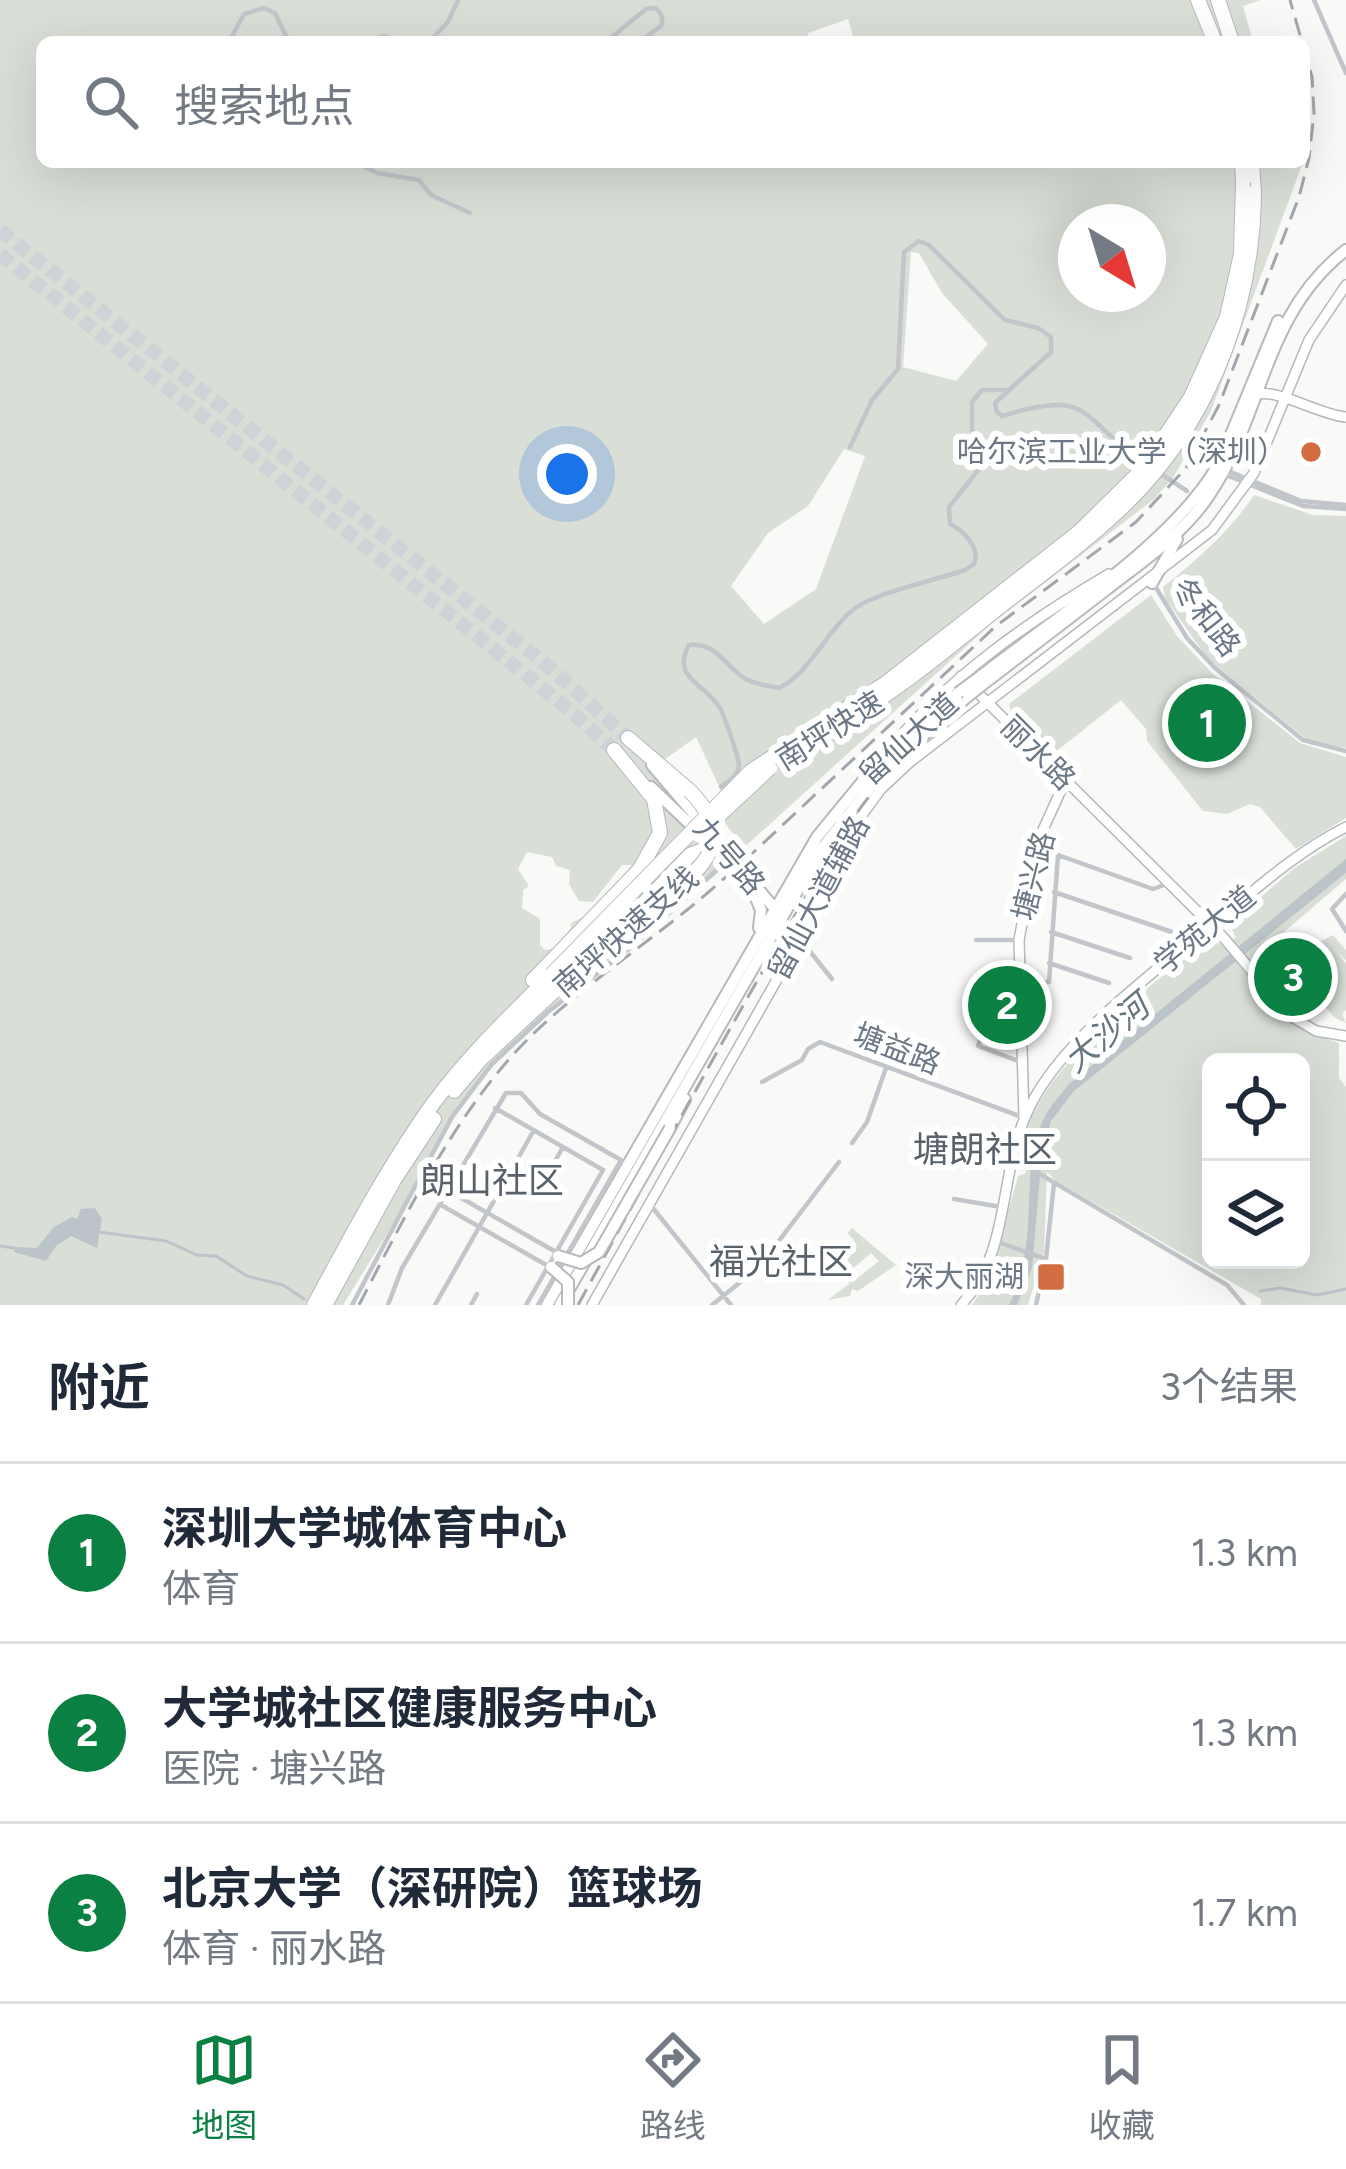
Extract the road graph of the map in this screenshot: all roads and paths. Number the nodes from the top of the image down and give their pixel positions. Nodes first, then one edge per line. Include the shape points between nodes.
1 (458, 0) edge
2 (1198, 0) edge
3 (1218, 0) edge
4 (1314, 0) edge
5 (232, 36) edge
6 (286, 36) edge
7 (435, 36) edge
8 (613, 36) edge
9 (647, 36) edge
10 (1213, 36) edge
11 (1230, 36) edge
12 (1346, 73) edge
13 (368, 168) edge
14 (1244, 168) edge
15 (1251, 168) edge
16 (1249, 188) junction
17 (470, 213) dead end
18 (1346, 246) edge
19 (1346, 288) edge
20 (1262, 377) junction
21 (1008, 390) junction
22 (1255, 396) junction
23 (1286, 397) junction
24 (1346, 414) edge
25 (850, 447) dead end
26 (1221, 470) junction
27 (1249, 484) junction
28 (1204, 489) junction
29 (1187, 491) junction
30 (1191, 505) junction
31 (1346, 507) edge
32 (1188, 522) junction
33 (1119, 568) junction
34 (1153, 580) junction
35 (961, 676) junction
36 (982, 680) junction
37 (963, 695) junction
38 (990, 706) junction
39 (628, 738) tunnel mouth
40 (614, 750) tunnel mouth
41 (641, 751) junction
42 (1346, 751) edge
43 (876, 765) junction
44 (640, 777) junction
45 (1066, 778) junction
46 (721, 787) dead end
47 (1346, 829) edge
48 (1037, 844) junction
49 (1058, 855) junction
50 (722, 858) junction
51 (1169, 883) junction
52 (787, 885) junction
53 (755, 890) junction
54 (1054, 892) junction
55 (1346, 894) edge
56 (775, 913) junction
57 (1214, 925) junction
58 (1346, 931) edge
59 (618, 932) junction
60 (1051, 932) junction
61 (1172, 932) dead end
62 (769, 937) junction
63 (797, 937) junction
64 (976, 940) dead end
65 (1019, 940) junction
66 (754, 944) junction
67 (1130, 958) dead end
68 (1049, 963) junction
69 (832, 979) dead end
70 (1109, 983) dead end
71 (1021, 984) junction
72 (1022, 1002) junction
73 (714, 1034) junction
74 (1346, 1034) edge
75 (1022, 1062) junction
76 (472, 1063) junction
77 (886, 1068) junction
78 (763, 1082) dead end
79 (495, 1108) junction
80 (1026, 1114) junction
81 (533, 1130) junction
82 (852, 1143) dead end
83 (563, 1147) junction
84 (1018, 1161) junction
85 (624, 1162) junction
86 (839, 1162) dead end
87 (545, 1179) dead end
88 (1054, 1183) junction
89 (449, 1191) junction
90 (954, 1199) dead end
91 (441, 1205) junction
92 (651, 1206) junction
93 (1005, 1208) junction
94 (487, 1213) junction
95 (479, 1227) junction
96 (1000, 1244) junction
97 (1045, 1258) junction
98 (553, 1261) junction
99 (332, 1283) junction
100 (477, 1294) dead end
101 (723, 1297) junction
102 (314, 1305) edge
103 (325, 1305) edge
104 (352, 1305) edge
105 (388, 1305) edge
106 (435, 1305) edge
107 (471, 1305) edge
108 (526, 1305) edge
109 (543, 1305) edge
110 (564, 1305) edge
111 (593, 1305) edge
112 (712, 1305) edge
113 (731, 1305) edge
114 (964, 1305) edge
115 (1036, 1305) edge
116 (1244, 1305) edge

1 - 7 street
2 - 10 highway
3 - 11 highway
4 - 12 street
5 - 6 street via 244,14 264,8
8 - 9 street via 656,8 662,24
13 - 17 street via 419,180 431,195
14 - 16 highway, 南坪快速
15 - 16 highway, 南坪快速
16 - 76 highway, 南坪快速, bridge via 1250,260 1232,332 1197,407 1142,486 902,685 760,776
18 - 20 main road, 留仙大道 via 1292,307
18 - 26 main road, 留仙大道 via 1312,272 1281,314
19 - 23 main road, 留仙大道辅路
20 - 22 main road, 留仙大道
20 - 23 main road
21 - 25 street via 1051,352 1052,337 1005,320 929,245 910,244 898,369
21 - 29 street via 995,403 1002,416 1046,404 1082,409
21 - 46 street via 982,390 972,402 972,430 992,454 949,507 950,524 975,550 974,564 864,602 779,688 745,679 724,657 689,645 689,680 721,710 739,764
22 - 23 main road
22 - 26 main road, 留仙大道
23 - 24 main road via 1319,413
23 - 27 main road, 留仙大道辅路
26 - 27 street
26 - 28 main road, 留仙大道
26 - 32 main road, 留仙大道
27 - 31 street via 1309,507
27 - 34 main road, 留仙大道辅路 via 1214,532
28 - 29 street
28 - 30 main road, 留仙大道
29 - 30 street
30 - 33 main road, 留仙大道
32 - 34 main road
32 - 36 main road, 留仙大道
33 - 35 main road via 1038,616
33 - 36 main road, 留仙大道
34 - 38 main road, 留仙大道辅路
34 - 42 street, 冬和路 via 1186,638 1223,676 1303,740
35 - 38 main road, 丽水路
35 - 43 main road
36 - 37 main road, 留仙大道, bridge
37 - 43 main road, 留仙大道
37 - 56 main road, 留仙大道 via 856,802
38 - 45 main road, 丽水路
38 - 63 main road, 留仙大道辅路 via 910,762 868,805
39 - 41 highway, 南坪快速支线
40 - 44 highway, 南坪快速支线
41 - 53 main road, 九号路
41 - 59 highway, 南坪快速支线, bridge via 710,818 712,848 693,876
43 - 52 main road, 留仙大道
44 - 50 main road, 九号路
44 - 76 highway, 南坪快速支线 via 661,822 649,857 500,1016
45 - 48 main road, 塘兴路
45 - 51 main road, 丽水路
45 - 57 main road, 丽水路
47 - 57 main road, 学苑大道 via 1294,858
48 - 49 street
48 - 65 main road, 塘兴路
49 - 51 street via 1155,890
49 - 54 street
50 - 53 main road, 九号路
50 - 59 highway via 708,848 694,851
50 - 104 street via 492,1064 452,1117
51 - 57 main road, 丽水路
52 - 53 main road via 771,896
52 - 56 main road, 留仙大道
53 - 56 main road, 九号路
53 - 66 main road via 761,910
54 - 60 street
54 - 61 street
55 - 58 street via 1332,909
56 - 62 main road, 留仙大道
56 - 63 main road
56 - 66 main road, 留仙大道
57 - 74 main road, 丽水路 via 1294,1019 1324,1034
57 - 80 main road, 学苑大道 via 1107,1011
59 - 76 highway, 南坪快速支线
60 - 67 street
60 - 68 street
62 - 63 main road
62 - 73 main road, 留仙大道
63 - 69 street
63 - 92 main road, 留仙大道辅路
63 - 111 main road, 留仙大道辅路
64 - 65 street
65 - 71 main road, 塘兴路
66 - 85 main road, 留仙大道
68 - 70 street
68 - 71 street via 1048,982
71 - 72 main road, 塘兴路
72 - 75 main road, 塘兴路
72 - 75 street via 996,993 978,1046
73 - 98 main road, bridge via 599,1252 581,1263
73 - 110 main road, 留仙大道
75 - 80 main road, 塘兴路
76 - 99 highway, 南坪快速 via 401,1150
77 - 78 street, 塘益路 via 820,1042
77 - 80 street, 塘益路
77 - 82 street
79 - 81 street
79 - 85 street via 502,1096 521,1093 550,1120
79 - 89 street
80 - 84 main road, 学苑大道
81 - 83 street
81 - 94 street
83 - 87 street
83 - 98 street via 603,1170
84 - 88 street
84 - 93 main road, 学苑大道
85 - 109 main road, 留仙大道
86 - 101 street via 759,1267
88 - 97 street
88 - 116 street via 1227,1285
89 - 91 street
89 - 94 street
90 - 93 street
91 - 95 street
91 - 105 street
92 - 101 street
92 - 111 main road, 留仙大道辅路
93 - 96 main road, 学苑大道
93 - 114 main road, 学苑大道 via 989,1267
94 - 95 street
94 - 98 street
95 - 98 street
95 - 106 street
96 - 97 street
96 - 114 main road, 学苑大道
97 - 115 street
98 - 108 street
98 - 110 main road, bridge via 571,1292
99 - 102 highway
99 - 103 highway
100 - 107 street
101 - 112 street
101 - 113 street

